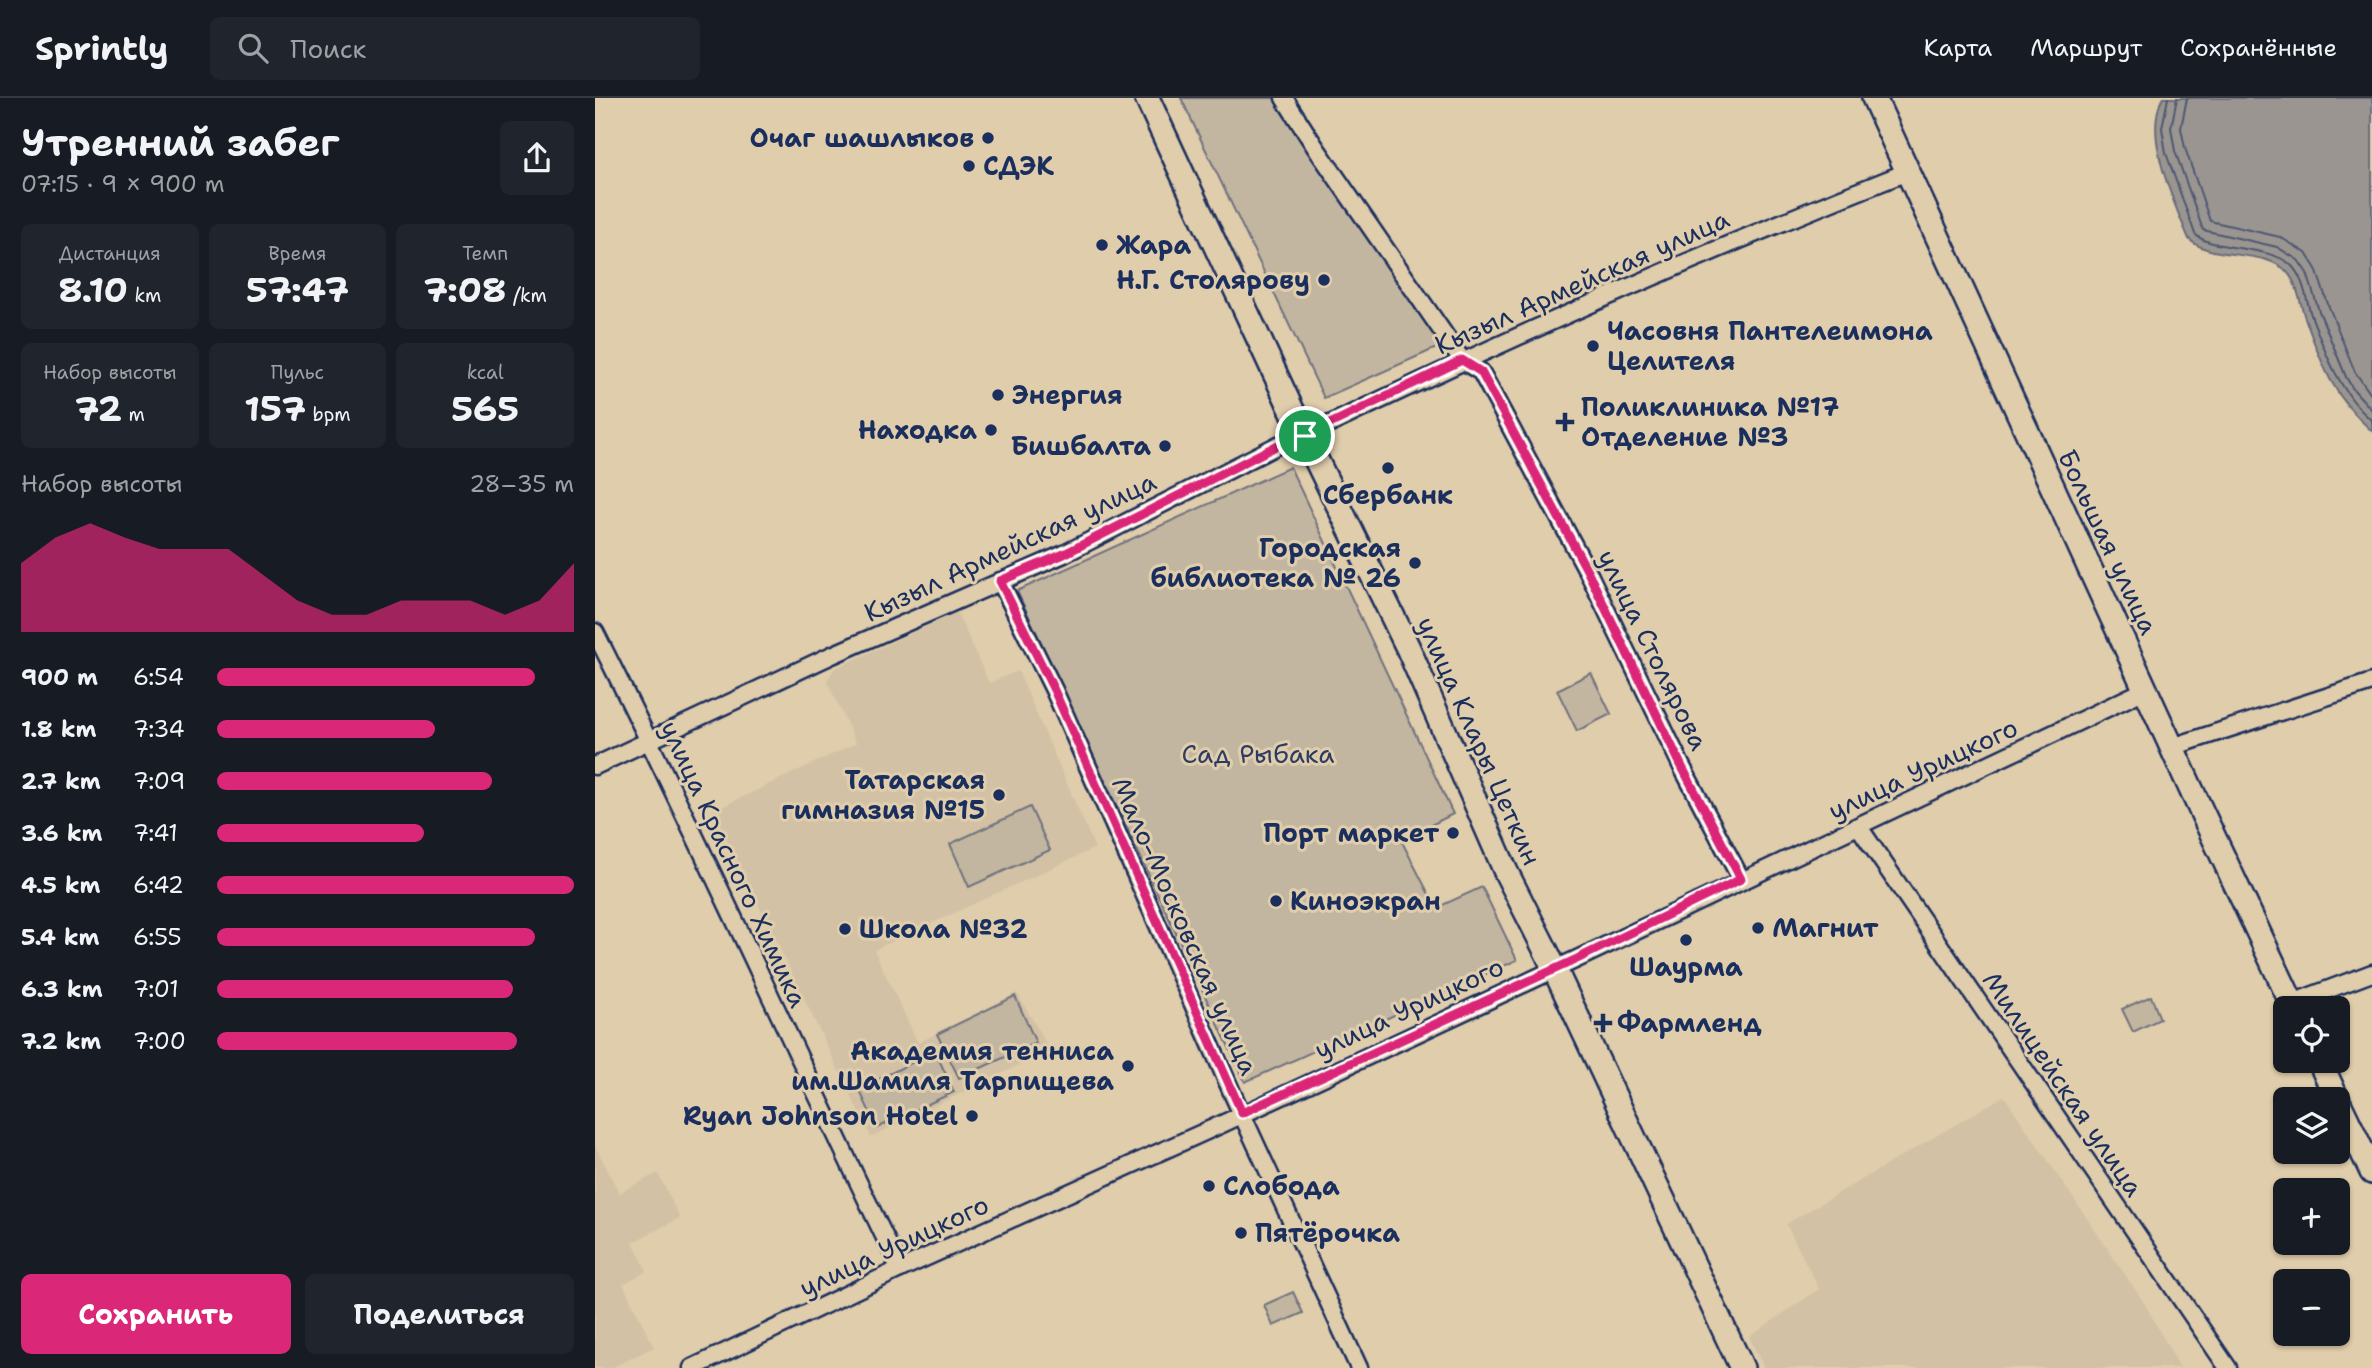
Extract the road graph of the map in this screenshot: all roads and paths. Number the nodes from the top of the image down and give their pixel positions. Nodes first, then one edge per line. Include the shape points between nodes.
1 (1147, 98) edge
2 (1284, 98) edge
3 (1874, 98) edge
4 (1907, 172) junction
5 (1462, 360) junction
6 (1305, 436) junction
7 (1000, 581) junction
8 (595, 632) edge
9 (2372, 682) edge
10 (2145, 690) junction
11 (651, 742) junction
12 (2172, 747) junction
13 (595, 766) edge
14 (1859, 827) junction
15 (1741, 879) junction
16 (1554, 969) junction
17 (2372, 974) edge
18 (2289, 996) edge
19 (2316, 996) edge
20 (1242, 1113) junction
21 (2350, 1127) edge
22 (2372, 1172) edge
23 (900, 1269) junction
24 (692, 1368) edge
25 (1359, 1368) edge
26 (1742, 1368) edge
27 (2228, 1368) edge

1 - 6 main road, улица Клары Цеткин
2 - 5 street, улица Столярова
3 - 4 main road, Большая улица
4 - 5 street, Кызыл Армейская улица via 1702,254
4 - 10 main road, Большая улица
5 - 6 street, Кызыл Армейская улица
5 - 15 street, улица Столярова via 1481,372 1588,572
6 - 7 street, Кызыл Армейская улица
6 - 16 main road, улица Клары Цеткин via 1408,648 1506,872
7 - 11 street, Кызыл Армейская улица
7 - 20 street, Мало-Московская улица via 1054,690
8 - 11 street, улица Красного Химика
9 - 12 street
10 - 12 main road, Большая улица
10 - 14 street, улица Урицкого
11 - 13 street, Кызыл Армейская улица
11 - 23 street, улица Красного Химика
12 - 18 main road, Большая улица
14 - 15 street, улица Урицкого
14 - 27 street, Милицейская улица
15 - 16 street, улица Урицкого
16 - 20 street, улица Урицкого
16 - 26 main road, улица Клары Цеткин
17 - 19 street
20 - 23 street, улица Урицкого
20 - 25 street, Мало-Московская улица
21 - 22 main road
23 - 24 street, улица Урицкого

